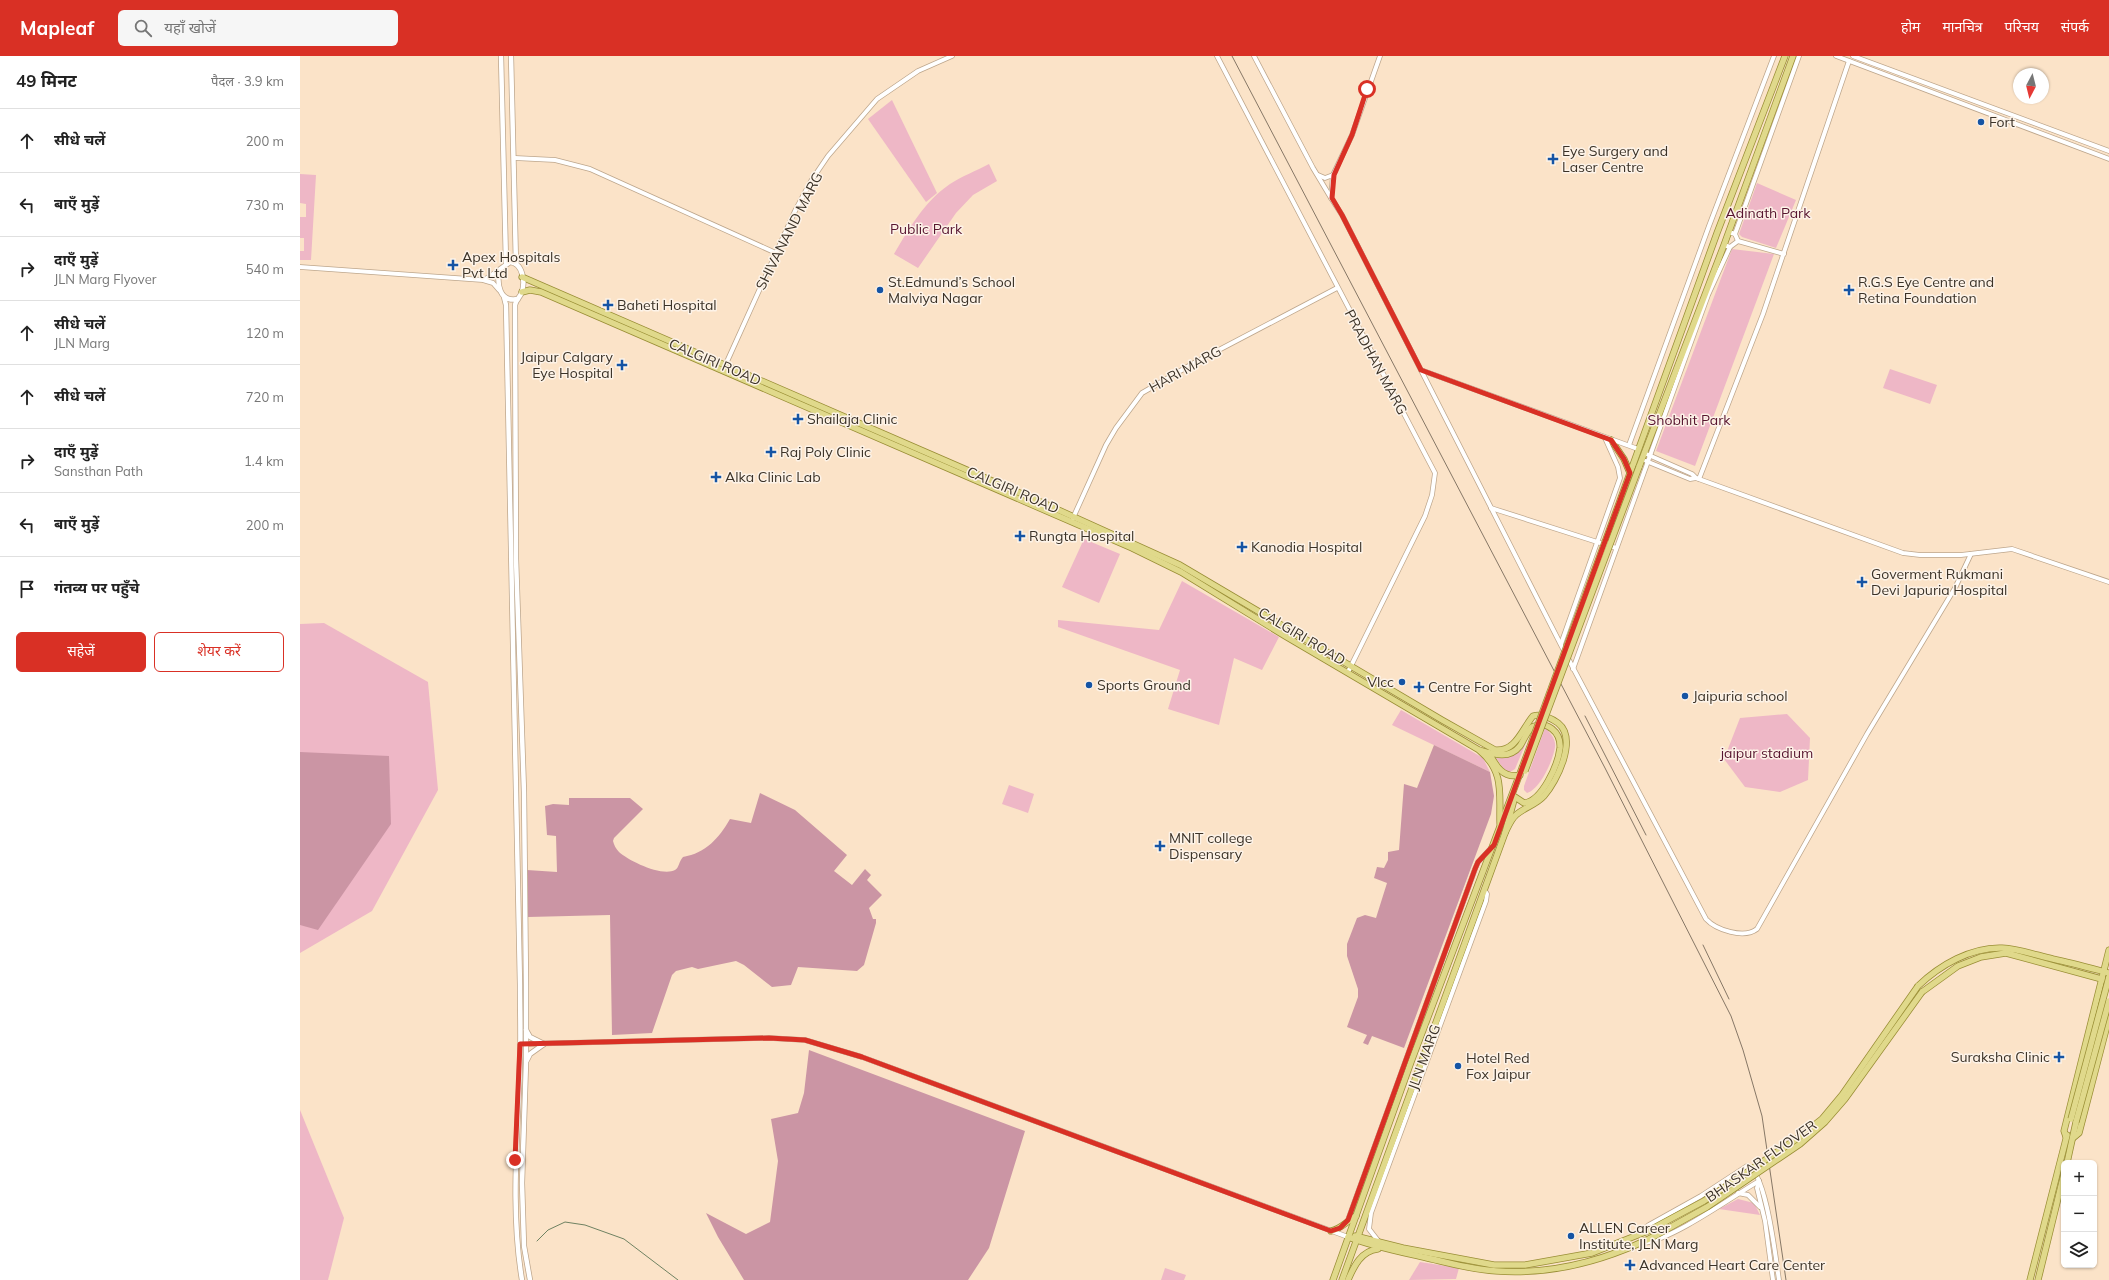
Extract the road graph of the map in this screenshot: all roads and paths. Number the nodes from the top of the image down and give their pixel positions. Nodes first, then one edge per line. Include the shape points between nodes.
1 (501, 56) edge
2 (511, 56) edge
3 (952, 56) edge
4 (1217, 56) edge
5 (1254, 56) edge
6 (1380, 56) edge
7 (1774, 56) edge
8 (1785, 56) edge
9 (1793, 56) edge
10 (1799, 56) edge
11 (1836, 56) edge
12 (1853, 56) edge
13 (1849, 61) junction
14 (2109, 151) edge
15 (515, 158) junction
16 (2109, 159) edge
17 (1317, 174) junction
18 (1334, 175) junction
19 (1332, 198) junction
20 (1729, 232) junction
21 (1735, 234) junction
22 (1738, 241) junction
23 (1727, 246) junction
24 (776, 253) junction
25 (1784, 254) junction
26 (506, 263) junction
27 (516, 264) junction
28 (300, 267) edge
29 (499, 270) junction
30 (522, 277) junction
31 (1713, 279) junction
32 (483, 280) junction
33 (1337, 288) junction
34 (500, 290) junction
35 (522, 292) junction
36 (504, 297) junction
37 (518, 299) junction
38 (725, 366) junction
39 (1421, 370) junction
40 (1605, 438) junction
41 (1611, 440) junction
42 (1629, 445) junction
43 (1638, 449) junction
44 (1647, 454) junction
45 (1644, 461) junction
46 (1630, 473) junction
47 (1698, 478) junction
48 (1491, 508) junction
49 (1072, 519) junction
50 (1597, 542) junction
51 (1616, 548) junction
52 (1970, 554) junction
53 (2109, 582) edge
54 (517, 584) junction
55 (511, 585) junction
56 (1560, 645) junction
57 (1351, 665) junction
58 (1573, 668) junction
59 (1348, 672) junction
60 (1377, 681) junction
61 (1374, 687) junction
62 (1487, 745) junction
63 (1479, 750) junction
64 (1490, 754) junction
65 (1524, 770) junction
66 (1520, 775) junction
67 (1515, 797) junction
68 (1500, 828) junction
69 (1505, 833) junction
70 (1494, 845) junction
71 (2109, 950) edge
72 (2107, 972) edge
73 (2107, 979) edge
74 (2109, 1002) edge
75 (2109, 1018) edge
76 (526, 1030) junction
77 (520, 1044) junction
78 (526, 1044) junction
79 (544, 1044) junction
80 (2086, 1044) junction
81 (2101, 1047) junction
82 (526, 1063) junction
83 (1417, 1081) junction
84 (2074, 1120) junction
85 (1396, 1133) junction
86 (2070, 1137) junction
87 (1393, 1153) junction
88 (2067, 1160) edge
89 (1370, 1169) junction
90 (1759, 1181) junction
91 (2061, 1186) edge
92 (1738, 1193) junction
93 (1762, 1209) junction
94 (1356, 1216) junction
95 (1348, 1220) junction
96 (1331, 1231) junction
97 (1349, 1236) junction
98 (1633, 1238) junction
99 (1357, 1239) junction
100 (1379, 1243) junction
101 (1639, 1243) junction
102 (1384, 1248) junction
103 (1494, 1268) junction
104 (522, 1280) edge
105 (530, 1280) edge
106 (1333, 1280) edge
107 (1342, 1280) edge
108 (1348, 1280) edge
109 (1773, 1280) edge
110 (1779, 1280) edge
111 (2030, 1280) edge
112 (2038, 1280) edge

1 - 26 main road
2 - 15 main road
3 - 24 street, SHIVANAND MARG via 918,71 872,104 833,150 811,181
4 - 33 street, PRADHAN MARG
5 - 17 street
6 - 18 street via 1352,135
7 - 42 street
8 - 43 main road
9 - 20 main road
10 - 21 street
11 - 13 street
12 - 14 street
13 - 16 street
13 - 25 street
15 - 24 street via 555,160 590,169
15 - 27 main road
17 - 18 street via 1325,178
17 - 19 street
18 - 19 street
19 - 39 street
20 - 21 street
20 - 23 main road
21 - 22 street
22 - 23 street
22 - 25 street
23 - 31 main road
23 - 31 street via 1727,254 1720,272
24 - 38 street, SHIVANAND MARG
25 - 47 street
26 - 27 main road
26 - 29 main road
27 - 30 main road
28 - 32 street
29 - 32 street
29 - 34 main road
30 - 35 main road
30 - 38 main road, CALGIRI ROAD
31 - 44 main road
32 - 34 street via 490,281
33 - 49 street, HARI MARG via 1142,393 1110,438
33 - 57 street, PRADHAN MARG via 1435,473 1432,495 1425,516
34 - 36 main road
35 - 37 main road
35 - 49 main road, CALGIRI ROAD via 541,292
36 - 37 main road
36 - 55 main road
37 - 54 main road via 515,305 514,373
38 - 49 main road, CALGIRI ROAD
39 - 40 street
39 - 48 street
40 - 41 street
40 - 50 street via 1618,466 1620,478
41 - 42 street
41 - 46 main road
42 - 43 street
43 - 46 main road
44 - 45 main road
44 - 47 street
45 - 47 street via 1690,479
45 - 51 street
45 - 65 main road, bridge via 1639,467
46 - 65 main road, bridge
47 - 52 street via 1903,553 1920,556
48 - 50 street
48 - 56 street
49 - 57 main road, CALGIRI ROAD via 1180,565
49 - 59 main road, CALGIRI ROAD via 1181,572
50 - 51 street
50 - 56 street
51 - 58 street
52 - 53 street via 2003,549 2023,551
52 - 58 street via 1955,588 1867,734 1765,916 1752,933 1715,927 1706,919
54 - 55 main road
54 - 76 main road via 524,792
55 - 77 main road
56 - 58 street
57 - 59 street, PRADHAN MARG
57 - 60 main road, CALGIRI ROAD
59 - 61 main road, CALGIRI ROAD
60 - 61 main road
60 - 62 main road, CALGIRI ROAD
61 - 63 main road, CALGIRI ROAD
62 - 64 main road
62 - 69 main road via 1503,751 1519,738 1533,716 1538,714 1562,726 1566,735 1567,747 1551,788 1535,804 1515,816
63 - 64 main road
63 - 68 main road via 1497,773 1500,782
64 - 66 main road via 1504,774
64 - 67 main road via 1499,756 1512,753 1535,726 1546,725 1557,735 1560,749 1543,790 1527,802
65 - 66 main road, JLN MARG
65 - 67 main road
66 - 68 main road, JLN MARG
67 - 69 main road
68 - 70 main road, JLN MARG
69 - 83 main road, JLN MARG
70 - 89 main road, JLN MARG
70 - 89 street via 1475,869 1414,1036
71 - 72 main road
72 - 73 main road
72 - 98 main road, BHASKAR FLYOVER, bridge via 2001,948 1981,951 1942,966 1918,986 1842,1095 1822,1119 1704,1201
73 - 80 main road
73 - 84 main road, bridge
73 - 101 main road, BHASKAR FLYOVER, bridge via 2006,953 1981,957 1958,966 1922,992 1845,1099 1825,1122 1800,1144 1707,1207
74 - 84 main road, bridge
75 - 81 main road
76 - 78 main road
76 - 79 main road via 533,1039
77 - 78 street
77 - 104 main road via 515,1160
78 - 79 street
78 - 82 main road
79 - 82 main road via 530,1054
79 - 96 street via 713,1039 805,1040 862,1057
80 - 81 main road
80 - 86 main road via 2064,1131
81 - 86 main road via 2079,1133
82 - 105 main road via 522,1183 524,1246
83 - 85 main road, JLN MARG
83 - 87 street
84 - 86 main road
85 - 87 main road
85 - 99 main road, JLN MARG
86 - 88 main road
86 - 111 main road
87 - 100 street via 1369,1224 1369,1229
89 - 94 main road, JLN MARG
89 - 95 street
90 - 92 street
90 - 93 street via 1757,1188
90 - 98 street via 1754,1170 1747,1166 1701,1196 1648,1225
90 - 110 street via 1769,1220
91 - 112 main road
92 - 93 street via 1752,1198
92 - 101 street via 1699,1218 1655,1241
93 - 109 street
94 - 95 main road
94 - 97 main road, JLN MARG
95 - 96 main road via 1340,1228
96 - 97 street
97 - 99 main road
97 - 106 main road, JLN MARG
98 - 103 main road, BHASKAR FLYOVER via 1598,1251 1525,1265
99 - 100 main road
99 - 102 main road
99 - 107 main road, JLN MARG
100 - 103 main road
101 - 103 main road, BHASKAR FLYOVER via 1609,1256 1553,1269 1524,1272
102 - 103 main road
102 - 108 main road via 1370,1250 1356,1262

